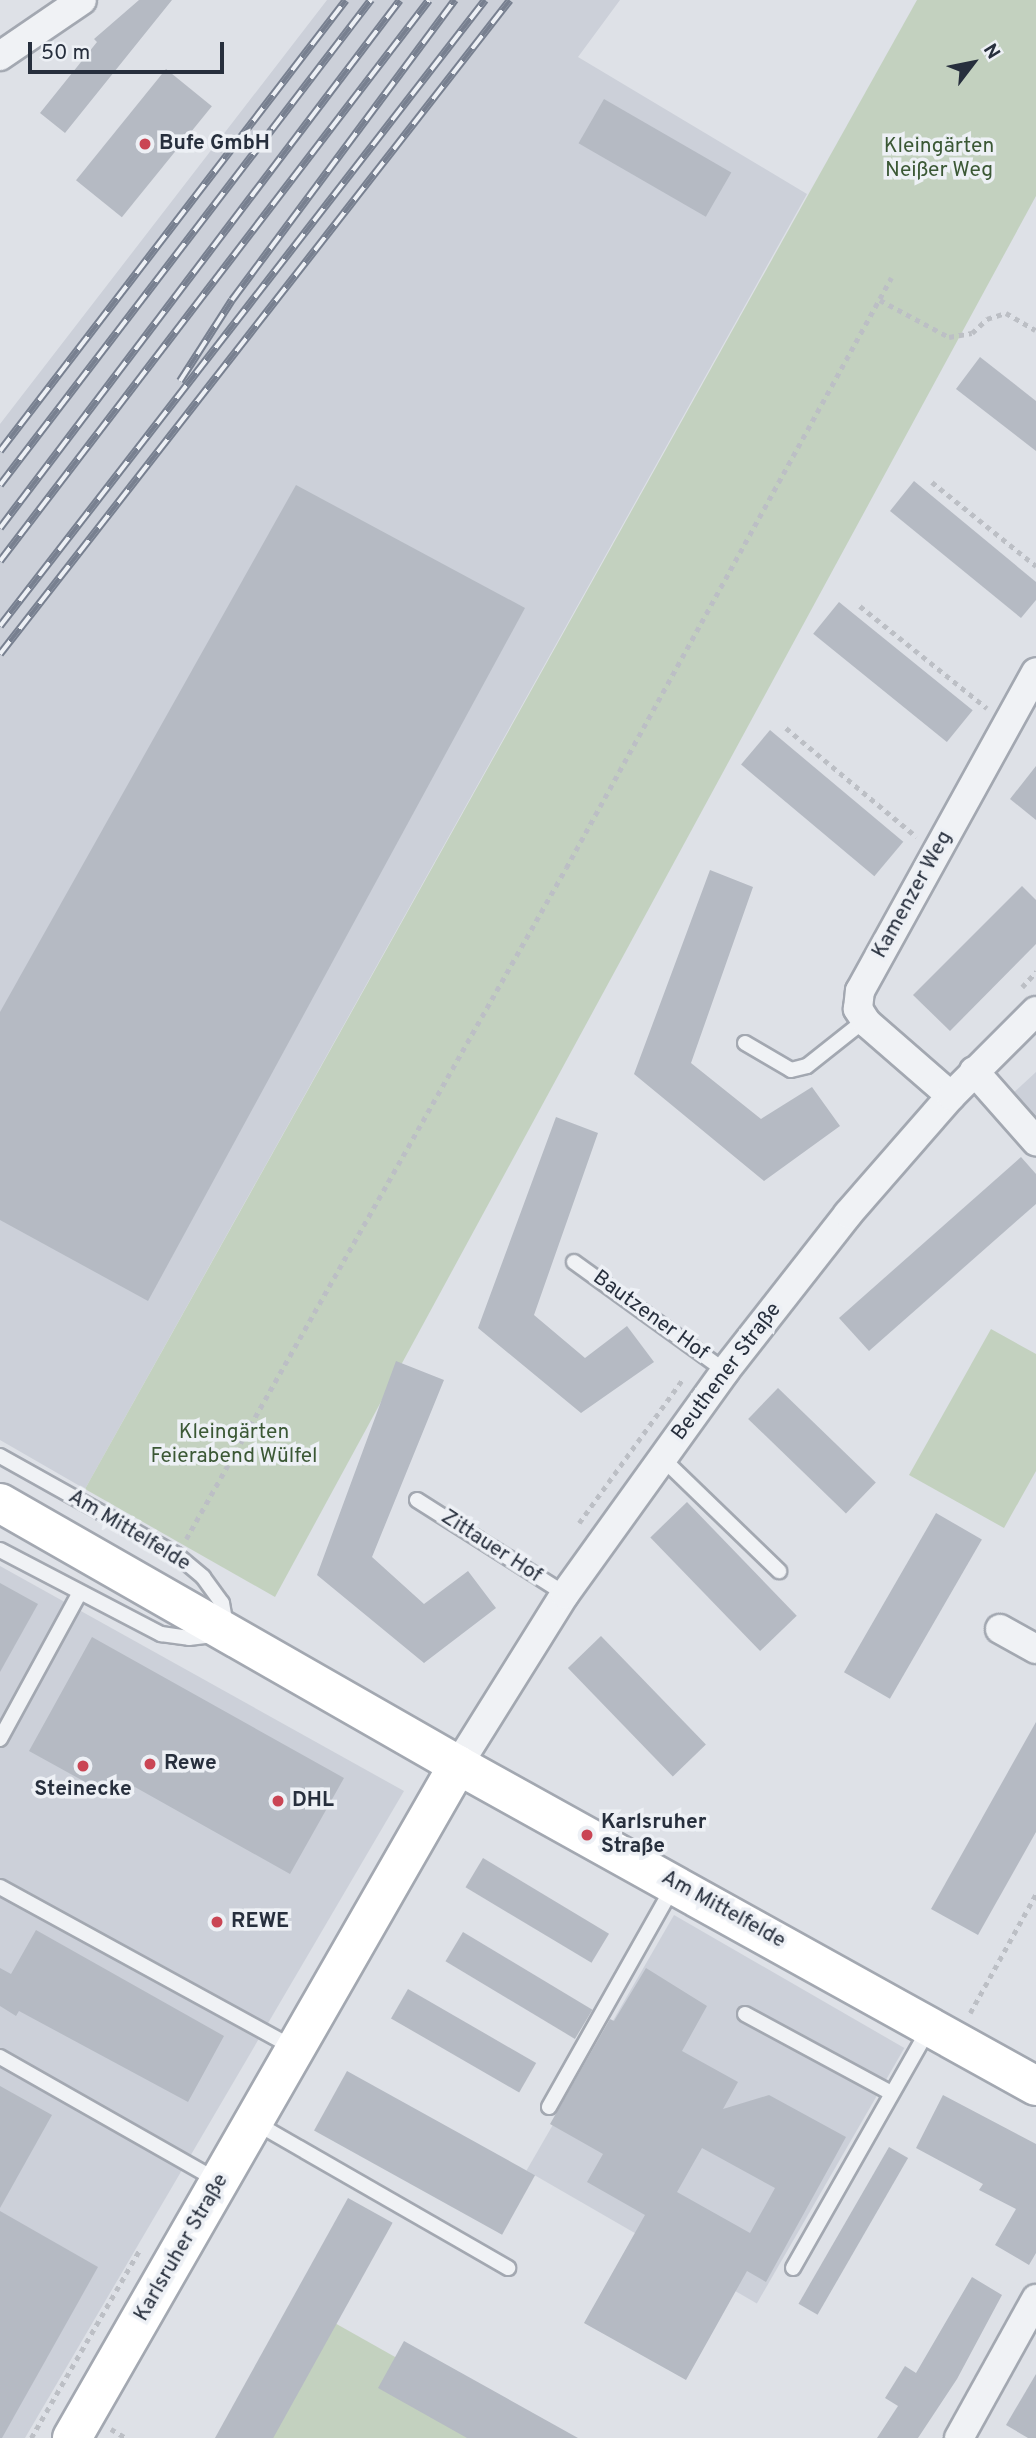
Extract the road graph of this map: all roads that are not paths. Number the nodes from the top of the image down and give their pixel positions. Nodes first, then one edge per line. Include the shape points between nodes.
1 (82, 0) edge
2 (0, 56) edge
3 (1036, 672) edge
4 (1036, 1011) edge
5 (865, 1020) junction
6 (745, 1043) dead end
7 (974, 1071) junction
8 (951, 1096) junction
9 (1036, 1141) edge
10 (575, 1262) dead end
11 (725, 1371) junction
12 (0, 1456) edge
13 (662, 1458) junction
14 (417, 1500) dead end
15 (0, 1503) edge
16 (0, 1550) edge
17 (779, 1571) dead end
18 (79, 1594) junction
19 (565, 1594) junction
20 (1000, 1629) dead end
21 (227, 1633) junction
22 (1036, 1649) edge
23 (0, 1739) edge
24 (457, 1765) junction
25 (674, 1884) junction
26 (0, 1887) edge
27 (745, 2014) dead end
28 (931, 2026) junction
29 (297, 2049) junction
30 (0, 2057) edge
31 (1036, 2086) edge
32 (891, 2093) junction
33 (549, 2107) dead end
34 (254, 2123) junction
35 (221, 2182) junction
36 (793, 2268) dead end
37 (508, 2269) dead end
38 (1036, 2299) edge
39 (72, 2438) edge
40 (959, 2438) edge

1 - 2 street
3 - 5 street, Kamenzer Weg via 860,992 858,1009
4 - 7 street, Beuthener Straße
5 - 6 lane via 807,1066 791,1070
5 - 8 street
7 - 8 street, Beuthener Straße
7 - 9 street
8 - 11 street, Beuthener Straße via 848,1214
10 - 11 lane, Bautzener Hof
11 - 13 street, Beuthener Straße
12 - 21 lane, Am Mittelfelde via 177,1555 203,1577 222,1603
13 - 17 lane
13 - 19 street, Beuthener Straße
14 - 19 lane, Zittauer Hof
15 - 21 street, Am Mittelfelde
16 - 18 lane
18 - 21 lane via 161,1634 189,1638
18 - 23 lane
19 - 24 street, Beuthener Straße
20 - 22 street
21 - 24 street, Am Mittelfelde
24 - 25 street, Am Mittelfelde
24 - 29 street, Karlsruher Straße
25 - 28 street, Am Mittelfelde
25 - 33 lane
26 - 29 lane
27 - 32 lane
28 - 31 street, Am Mittelfelde
28 - 32 lane
29 - 34 street, Karlsruher Straße
30 - 35 lane
32 - 36 lane
34 - 35 street, Karlsruher Straße
34 - 37 lane
35 - 39 street, Karlsruher Straße
38 - 40 street

